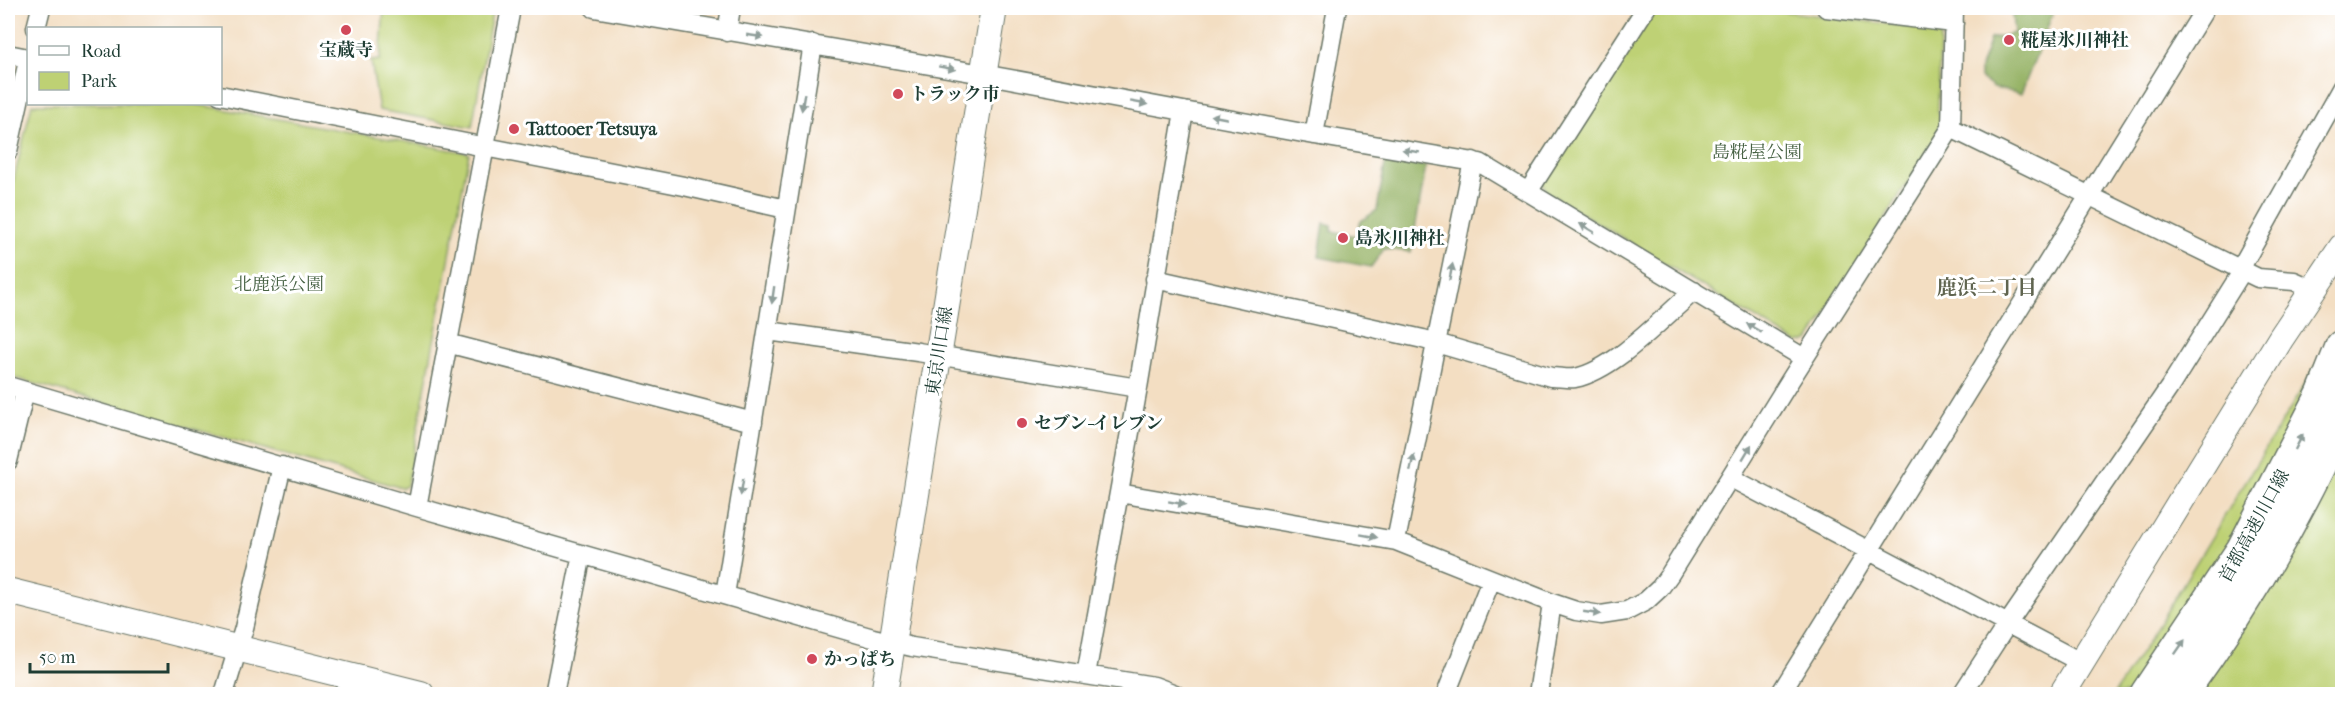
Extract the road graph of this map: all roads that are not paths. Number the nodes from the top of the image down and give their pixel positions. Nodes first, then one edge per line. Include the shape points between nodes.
1 (41, 8) edge
2 (511, 8) edge
3 (594, 8) edge
4 (731, 8) edge
5 (994, 8) edge
6 (1338, 8) edge
7 (1646, 8) edge
8 (1826, 8) edge
9 (2204, 8) edge
10 (1954, 15) edge
11 (36, 27) edge
12 (727, 32) junction
13 (813, 44) junction
14 (8, 54) edge
15 (27, 59) edge
16 (27, 64) edge
17 (983, 74) junction
18 (2343, 87) edge
19 (222, 95) edge
20 (1184, 111) junction
21 (1951, 128) junction
22 (1314, 135) junction
23 (485, 148) junction
24 (8, 151) edge
25 (1473, 161) junction
26 (1528, 192) junction
27 (2089, 196) junction
28 (786, 209) junction
29 (2343, 247) edge
30 (2243, 270) junction
31 (1155, 279) junction
32 (2315, 290) junction
33 (1694, 291) junction
34 (768, 331) junction
35 (1437, 343) junction
36 (447, 344) junction
37 (2343, 347) edge
38 (938, 356) junction
39 (1804, 358) junction
40 (8, 386) edge
41 (1138, 388) junction
42 (26, 391) junction
43 (2343, 415) edge
44 (753, 422) junction
45 (2343, 458) edge
46 (8, 461) edge
47 (282, 466) junction
48 (1731, 478) junction
49 (1119, 493) junction
50 (417, 507) junction
51 (1396, 541) junction
52 (1869, 551) junction
53 (582, 554) junction
54 (1491, 580) junction
55 (8, 591) edge
56 (725, 595) junction
57 (1552, 603) junction
58 (2008, 623) junction
59 (893, 643) junction
60 (237, 650) junction
61 (2082, 663) junction
62 (1086, 675) junction
63 (224, 694) edge
64 (421, 694) edge
65 (554, 694) edge
66 (884, 694) edge
67 (1175, 694) edge
68 (1446, 694) edge
69 (1538, 694) edge
70 (1780, 694) edge
71 (1962, 694) edge
72 (2062, 694) edge
73 (2147, 694) edge
74 (2180, 694) edge
75 (2200, 694) edge

1 - 11 street
2 - 23 street
3 - 12 street
4 - 12 street
5 - 17 street, 東京川口線
6 - 22 street
7 - 26 street
8 - 10 street
9 - 27 street
10 - 21 street
12 -> 13 street
13 -> 17 street
13 -> 28 street
14 - 15 street
16 - 24 street
17 -> 20 street
17 - 38 street, 東京川口線
18 - 30 street via 2244,261
19 - 23 street
22 -> 20 street
20 - 31 street
21 - 27 street
21 - 39 street
25 -> 22 street
23 - 28 street
23 - 36 street
25 - 26 street
35 -> 25 street
33 -> 26 street
27 - 30 street
27 - 52 street
28 -> 34 street
29 - 32 street
30 - 32 street via 2258,278 2295,281
30 - 58 street via 2169,388
31 - 35 street
31 - 41 street
32 - 61 street
33 - 35 street via 1616,359 1574,378 1551,377
39 -> 33 street
34 - 38 street
34 - 44 street
51 -> 35 street
36 - 44 street
36 - 50 street
73 -> 37 highway, 首都高速川口線 via 2243,550 2323,395
38 - 41 street
38 - 59 street, 東京川口線
48 -> 39 street
40 - 42 street
41 - 49 street
42 - 46 street
42 - 47 street
43 - 74 highway via 2261,570
44 -> 56 street
45 - 75 highway via 2278,579
47 - 50 street
47 - 60 street
48 - 52 street
57 -> 48 street via 1601,615 1627,611 1646,601 1670,574
49 -> 51 street
49 - 62 street
50 - 53 street
51 - 54 street
52 - 58 street
52 - 70 street
53 - 56 street
53 - 65 street
54 - 57 street
54 - 68 street
55 - 60 street
56 - 59 street
57 - 69 street
58 - 61 street
58 - 71 street
59 - 62 street
59 - 66 street, 東京川口線
60 - 63 street
60 - 64 street
61 - 72 street
62 - 67 street via 1154,686

